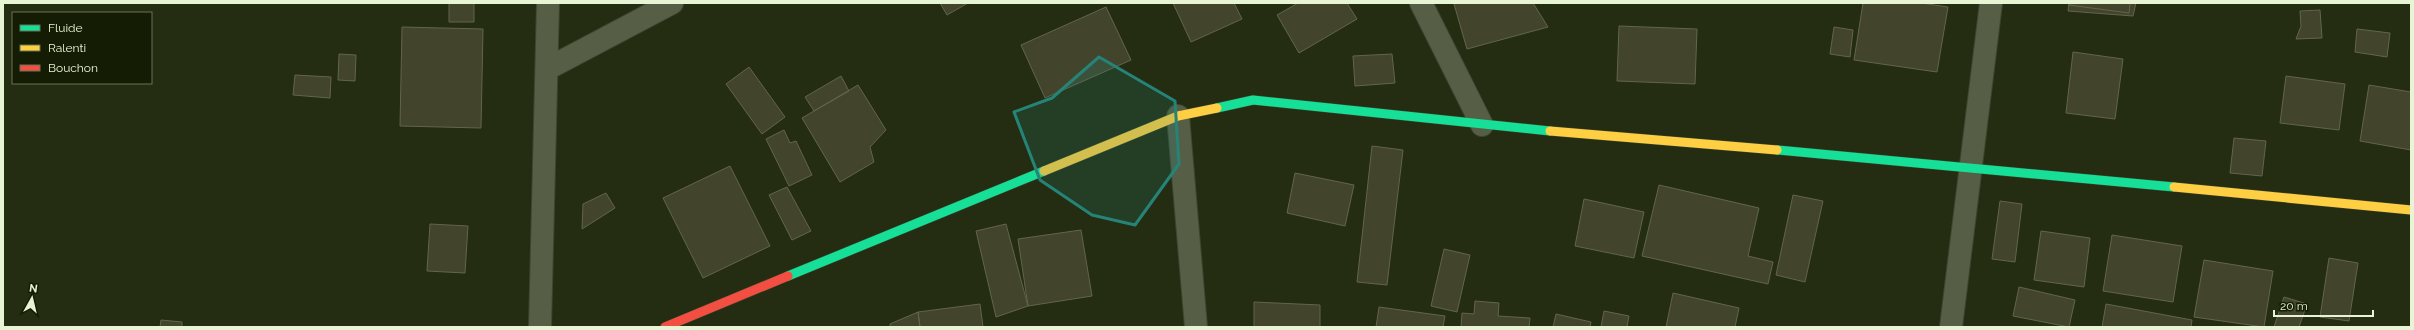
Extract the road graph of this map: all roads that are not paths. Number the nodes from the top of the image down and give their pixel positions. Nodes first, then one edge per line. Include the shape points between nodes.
1 (548, 3) edge
2 (672, 3) edge
3 (1421, 3) edge
4 (1991, 3) edge
5 (547, 69) junction
6 (1178, 116) junction
7 (1482, 125) junction
8 (1971, 167) junction
9 (2411, 210) edge
10 (540, 327) edge
11 (665, 327) edge
12 (1196, 327) edge
13 (1951, 327) edge

1 - 5 street
2 - 5 street
3 - 7 street
4 - 8 street
5 - 10 street
6 - 7 street via 1253,100
6 - 11 street
6 - 12 street
7 - 8 street
8 - 9 street
8 - 13 street

